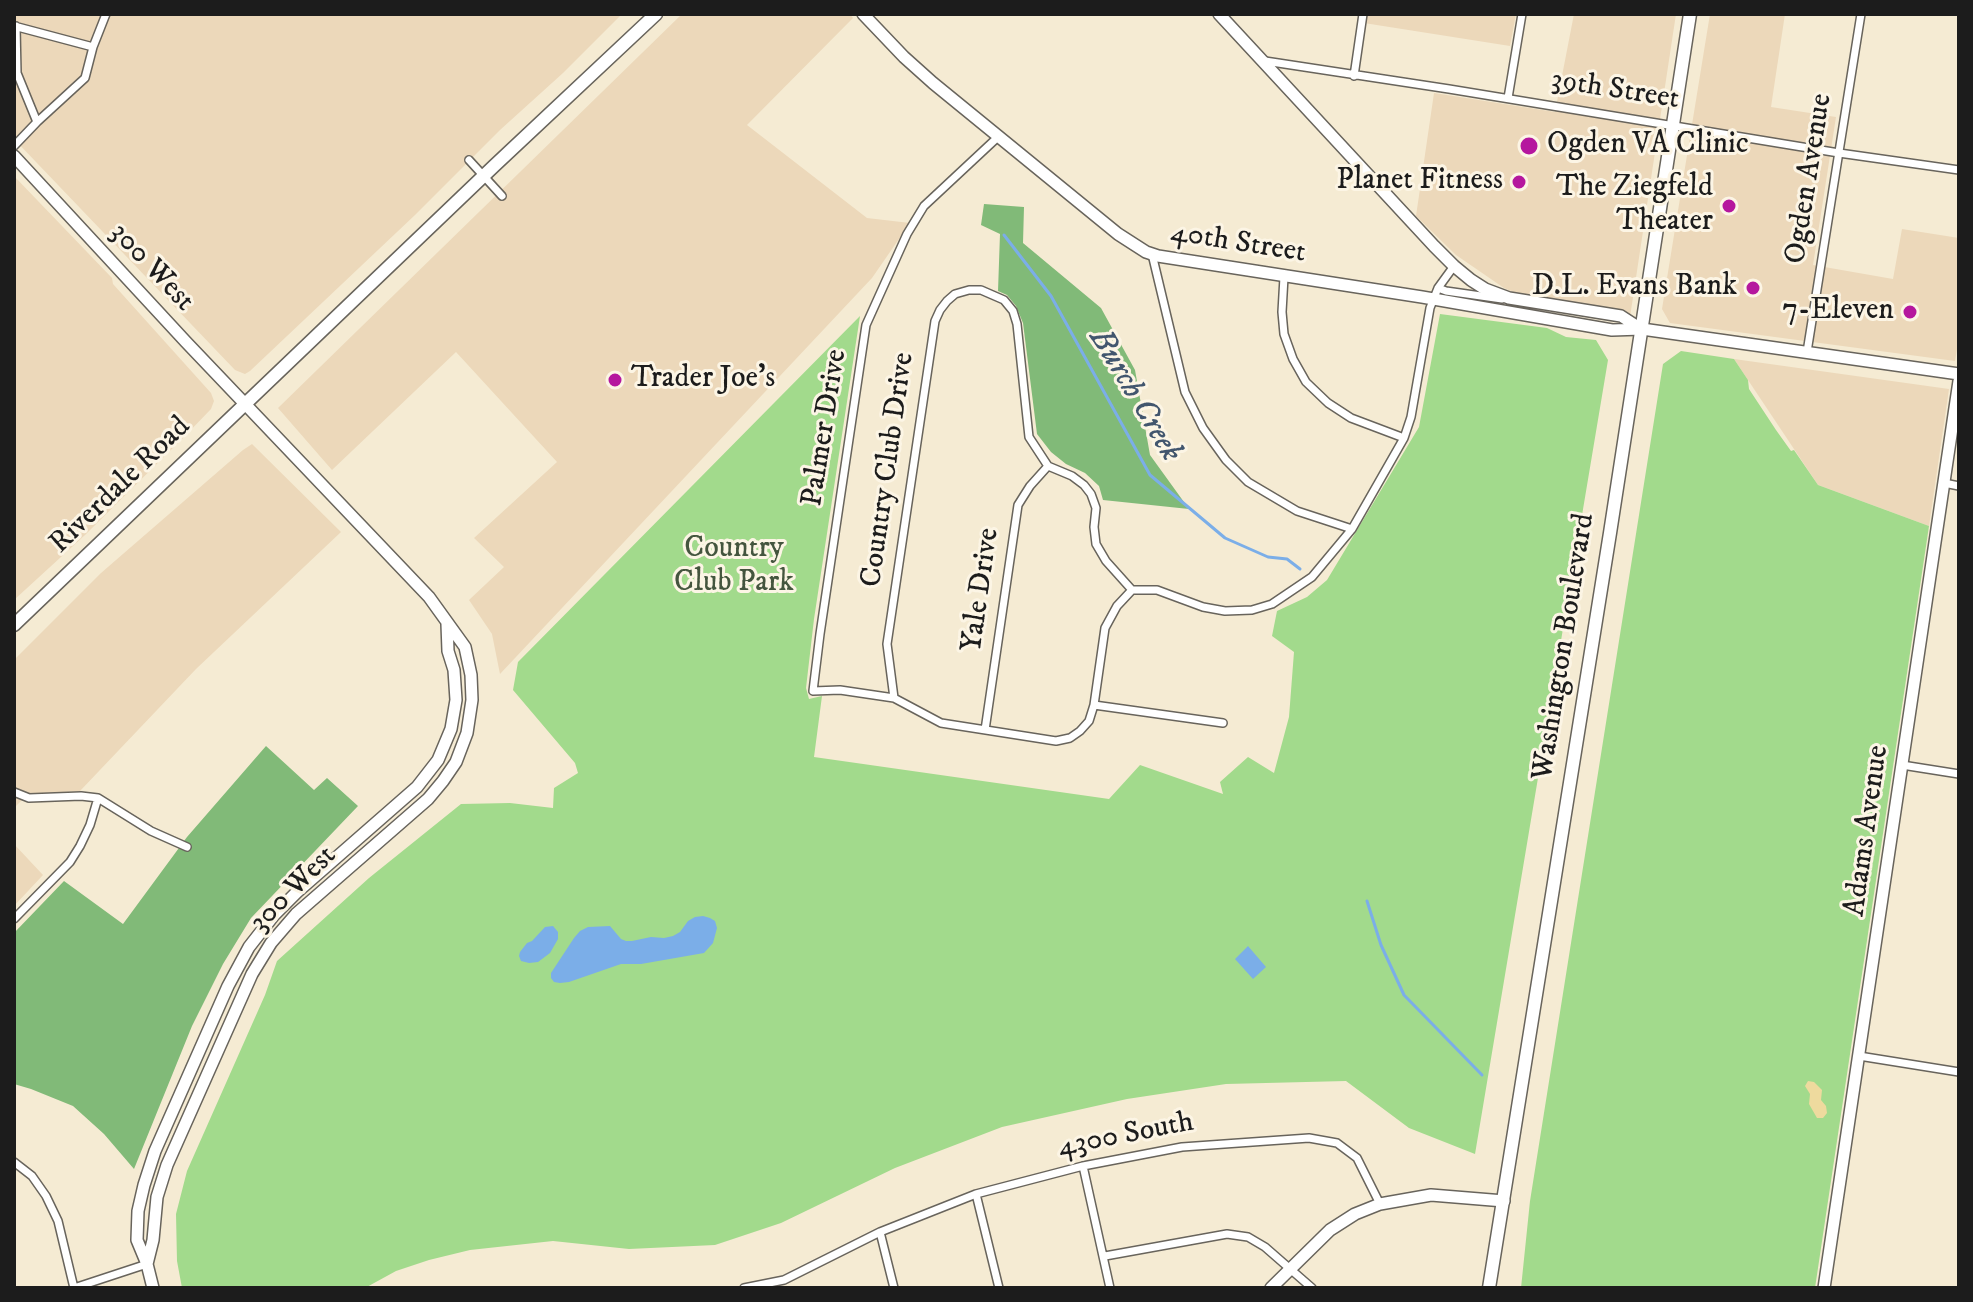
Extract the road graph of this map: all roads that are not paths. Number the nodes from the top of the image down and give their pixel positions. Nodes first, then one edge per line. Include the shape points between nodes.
1 (106, 14) edge
2 (656, 14) edge
3 (863, 14) edge
4 (1219, 14) edge
5 (1363, 14) edge
6 (1522, 14) edge
7 (1690, 14) edge
8 (1861, 14) edge
9 (15, 26) edge
10 (93, 47) junction
11 (1262, 61) junction
12 (1354, 76) junction
13 (1508, 98) junction
14 (37, 122) junction
15 (1673, 125) junction
16 (999, 136) junction
17 (14, 146) edge
18 (1839, 153) junction
19 (14, 156) edge
20 (469, 160) dead end
21 (1959, 170) edge
22 (483, 176) junction
23 (502, 196) dead end
24 (1152, 254) junction
25 (1454, 266) junction
26 (1284, 277) junction
27 (1436, 293) junction
28 (1517, 300) junction
29 (1642, 329) junction
30 (1807, 352) junction
31 (1959, 374) edge
32 (1959, 381) edge
33 (244, 404) junction
34 (1404, 438) junction
35 (1048, 466) junction
36 (1944, 483) junction
37 (1959, 486) edge
38 (1352, 529) junction
39 (1132, 590) junction
40 (14, 625) edge
41 (894, 698) junction
42 (1094, 705) junction
43 (1223, 723) dead end
44 (985, 730) junction
45 (1902, 765) junction
46 (1959, 774) edge
47 (14, 792) edge
48 (98, 798) junction
49 (187, 847) dead end
50 (14, 919) edge
51 (1859, 1056) junction
52 (1959, 1072) edge
53 (14, 1162) edge
54 (1083, 1166) junction
55 (976, 1194) junction
56 (1504, 1201) junction
57 (1380, 1204) junction
58 (880, 1232) junction
59 (1105, 1256) junction
60 (147, 1264) junction
61 (1290, 1269) junction
62 (785, 1284) edge
63 (74, 1288) edge
64 (153, 1288) edge
65 (744, 1288) edge
66 (894, 1288) edge
67 (999, 1288) edge
68 (1110, 1288) edge
69 (1271, 1288) edge
70 (1312, 1288) edge
71 (1489, 1288) edge
72 (1824, 1288) edge

1 - 10 street
2 - 22 main road
3 - 16 main road, 40th Street via 915,67
4 - 11 main road
5 - 12 street
6 - 13 street
7 - 15 main road, Washington Boulevard
8 - 18 street, Ogden Avenue
9 - 10 street
9 - 14 street via 17,73
10 - 14 street via 85,78
11 - 12 street, 39th Street
11 - 25 main road
12 - 13 street, 39th Street
13 - 15 street, 39th Street
14 - 17 street
15 - 18 street, 39th Street
15 - 29 main road, Washington Boulevard
16 - 24 main road, 40th Street via 1118,234
16 - 41 street, Palmer Drive via 924,206 866,325 813,691
18 - 21 street, 39th Street
18 - 30 street, Ogden Avenue
19 - 33 main road, 300 West
20 - 22 street
22 - 23 street
22 - 33 main road, Riverdale Road
24 - 26 main road, 40th Street
24 - 38 street via 1185,392 1226,460 1248,482 1297,511
25 - 27 street
25 - 28 main road via 1485,289
26 - 27 main road, 40th Street
26 - 34 street via 1284,334 1306,382 1351,418
27 - 28 street, 40th Street
27 - 29 main road, 40th Street via 1612,330
27 - 34 street
28 - 29 main road, 40th Street via 1621,316
29 - 30 main road, 40th Street
29 - 56 main road, Washington Boulevard
30 - 31 main road, 40th Street
32 - 36 main road, Adams Avenue
33 - 40 main road, Riverdale Road
33 - 60 main road, 300 West via 429,597 465,647 472,700 469,725 448,775 302,909 257,965 167,1165
34 - 38 street
35 - 39 street via 1072,476 1091,494 1096,544
35 - 41 street, Country Club Drive via 1029,437 1013,311 1004,300 981,290 955,294 935,321 887,644
35 - 44 street, Yale Drive via 1018,505
36 - 37 street
36 - 45 main road, Adams Avenue
38 - 39 street via 1312,577 1272,604 1252,610 1225,611 1157,590
39 - 42 street via 1105,628
41 - 44 street via 941,723
42 - 43 street
42 - 44 street via 1089,721 1070,738 1056,741
45 - 46 street
45 - 51 main road, Adams Avenue
47 - 48 street via 29,798
48 - 49 street
48 - 50 street via 75,854
51 - 52 street
51 - 72 main road, Adams Avenue
53 - 63 street via 32,1176 58,1221
54 - 55 street, 4300 South
54 - 57 street, 4300 South via 1182,1147 1309,1138 1337,1143 1357,1158
54 - 59 street
55 - 58 street, 4300 South
55 - 67 street
56 - 57 main road via 1431,1195
56 - 71 main road, Washington Boulevard
57 - 61 main road via 1330,1230
58 - 62 street, 4300 South
58 - 66 street
59 - 61 street via 1227,1234 1248,1237
59 - 68 street
60 - 63 street
60 - 64 main road, 300 West
61 - 69 main road
61 - 70 street
62 - 65 street, 4300 South

